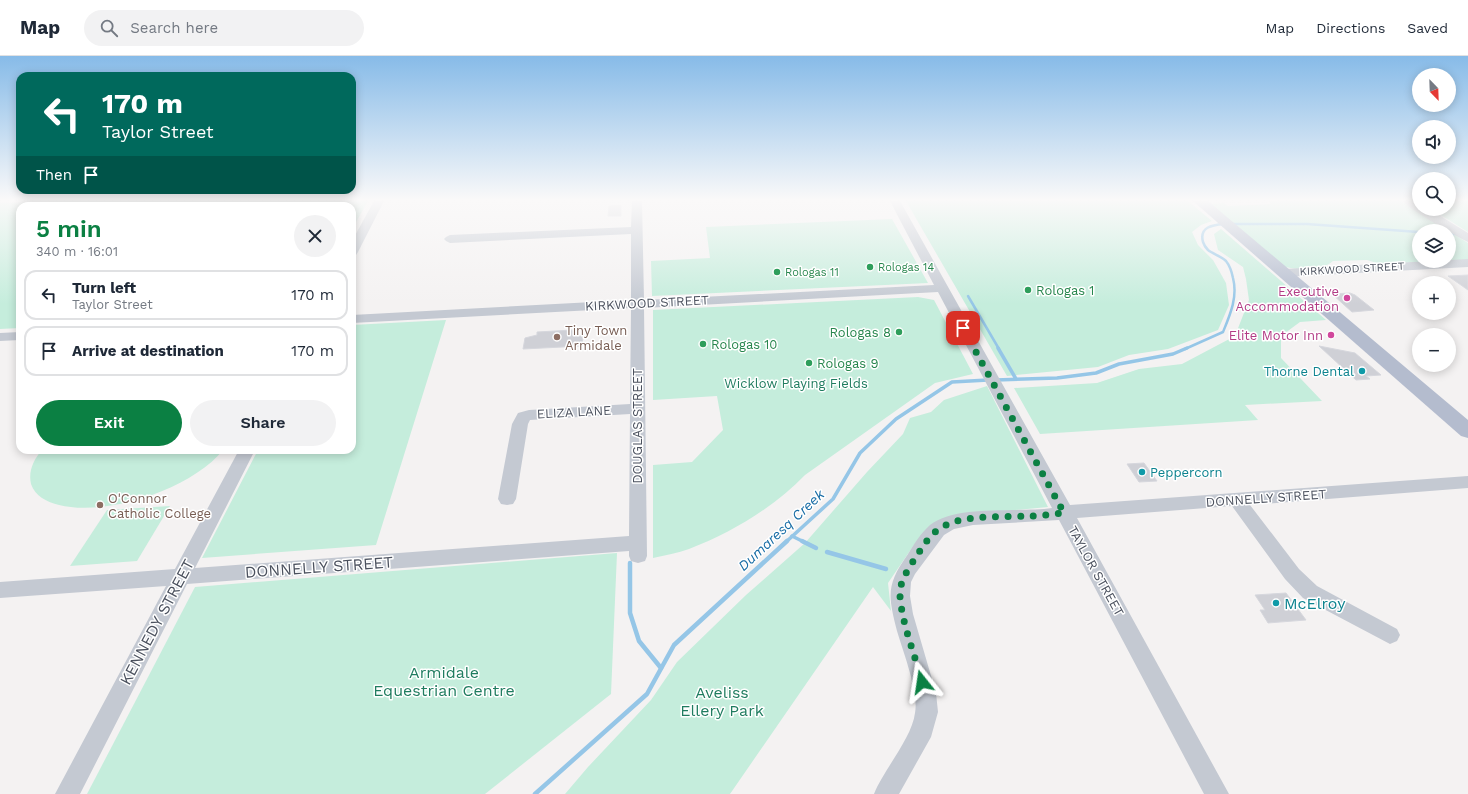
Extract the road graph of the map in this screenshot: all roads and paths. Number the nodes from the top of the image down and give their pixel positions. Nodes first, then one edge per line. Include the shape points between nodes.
1 (361, 235) edge
2 (524, 235) edge
3 (636, 235) edge
4 (914, 235) edge
5 (1240, 235) edge
6 (450, 239) dead end
7 (356, 244) edge
8 (1468, 264) edge
9 (1284, 273) junction
10 (943, 288) junction
11 (638, 304) junction
12 (356, 319) edge
13 (16, 336) edge
14 (0, 337) edge
15 (637, 409) junction
16 (1468, 431) edge
17 (246, 454) edge
18 (1468, 482) edge
19 (507, 499) dead end
20 (1237, 500) junction
21 (1064, 513) junction
22 (638, 549) joint
23 (180, 577) junction
24 (0, 590) edge
25 (1390, 635) dead end
26 (67, 794) edge
27 (886, 794) edge
28 (1218, 794) edge

1 - 7 street
2 - 6 street
3 - 11 street, DOUGLAS STREET
4 - 10 street, TAYLOR STREET
5 - 9 main road
8 - 9 street, KIRKWOOD STREET
9 - 16 main road
10 - 11 street, KIRKWOOD STREET
10 - 21 street, TAYLOR STREET
11 - 12 street, KIRKWOOD STREET
11 - 15 street, DOUGLAS STREET
13 - 14 street
15 - 19 street, ELIZA LANE via 524,417 520,424
15 - 22 street, DOUGLAS STREET
17 - 23 street, KENNEDY STREET
18 - 20 street, DONNELLY STREET
20 - 21 street, DONNELLY STREET
20 - 25 street via 1292,574 1310,592
21 - 27 street, DONNELLY STREET via 973,518 948,524 937,530 924,544 907,570 901,582 900,596 925,693 927,712 923,729
21 - 28 street, TAYLOR STREET
22 - 23 street, DONNELLY STREET
23 - 24 street, DONNELLY STREET
23 - 26 street, KENNEDY STREET

